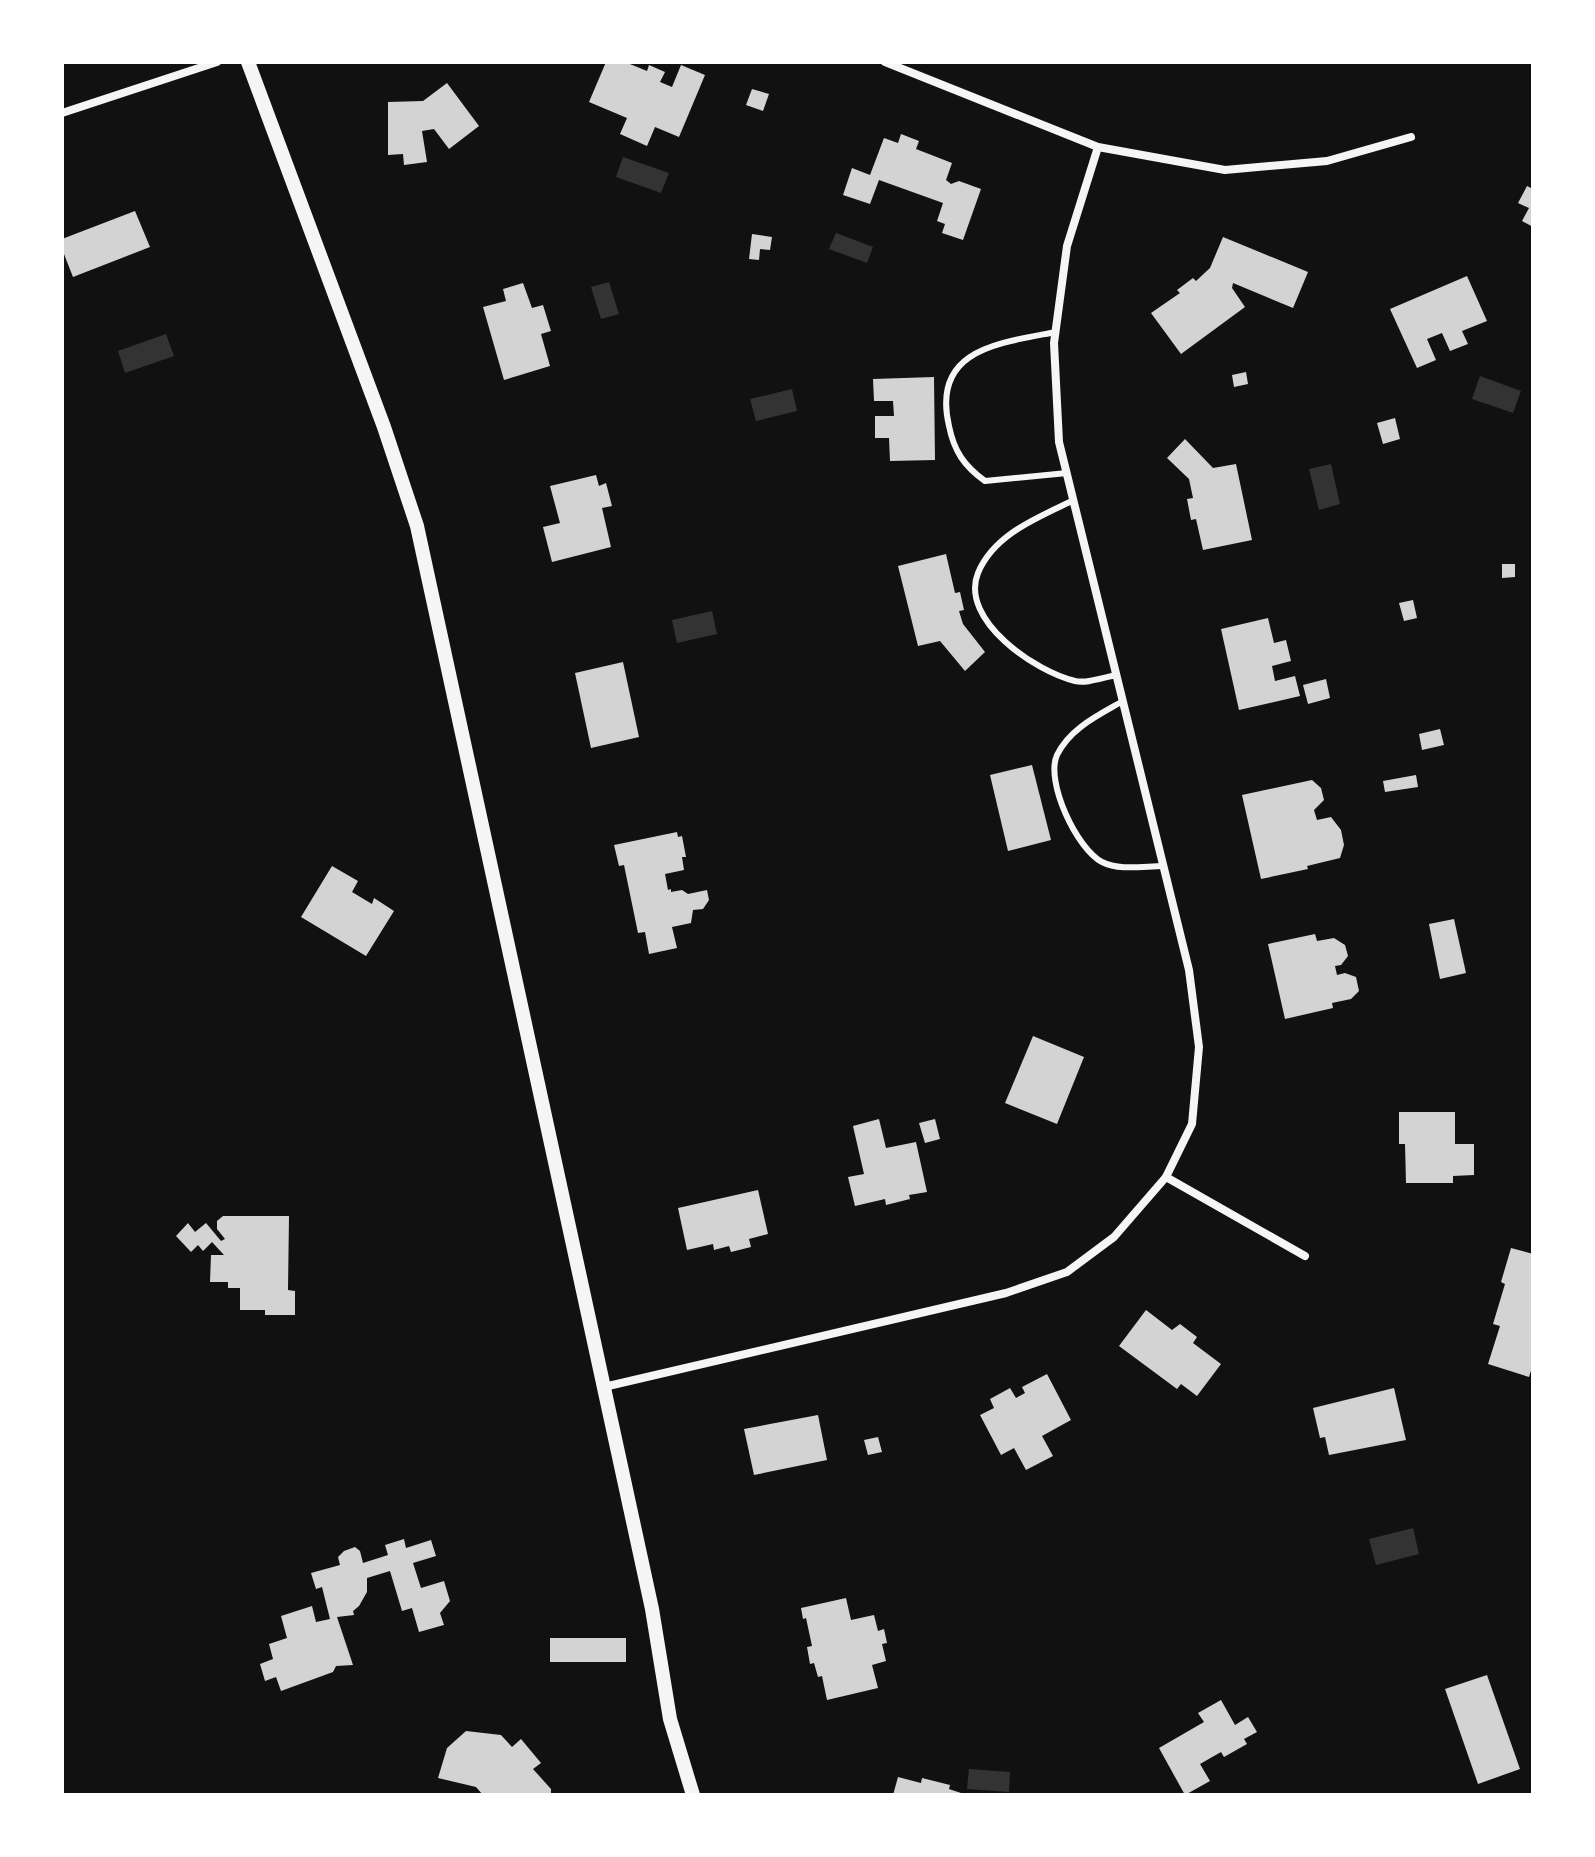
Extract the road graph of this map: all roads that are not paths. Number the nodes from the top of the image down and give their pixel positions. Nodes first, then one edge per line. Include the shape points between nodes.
1 (217, 62) edge
2 (248, 62) edge
3 (885, 62) edge
4 (62, 113) edge
5 (1411, 137) dead end
6 (1098, 147) junction
7 (1056, 332) junction
8 (1067, 473) junction
9 (1074, 500) junction
10 (1117, 675) junction
11 (1123, 701) junction
12 (1163, 866) junction
13 (1166, 1177) junction
14 (1305, 1256) dead end
15 (604, 1387) junction
16 (693, 1795) edge

1 - 4 street
2 - 15 street via 417,526
3 - 6 street
5 - 6 street via 1327,161 1225,170
6 - 7 street via 1067,246
7 - 8 street via 1059,442
7 - 8 lane via 978,351 957,366 948,381 945,410 953,444 967,467 985,481
8 - 9 street
9 - 10 street
9 - 10 lane via 1020,526 992,552 978,573 975,590 984,620 1005,642 1050,673 1078,682
10 - 11 street
11 - 12 street
11 - 12 lane via 1082,724 1057,755 1054,777 1084,848 1103,863
12 - 13 street via 1189,970 1199,1047 1192,1124
13 - 14 street
13 - 15 street via 1114,1237 1067,1272 1006,1293
15 - 16 street via 670,1719

